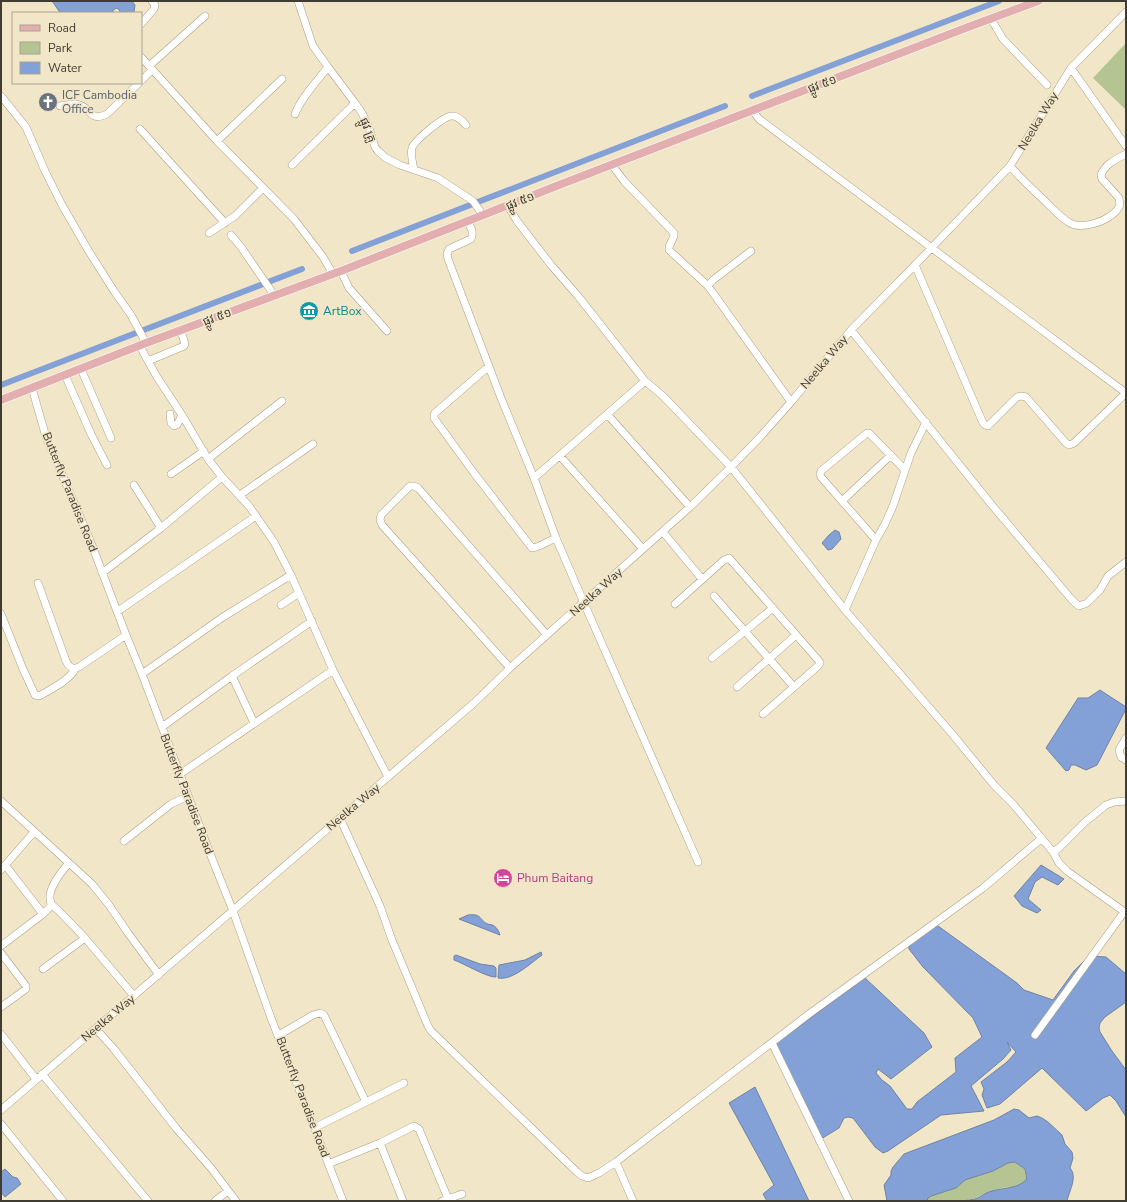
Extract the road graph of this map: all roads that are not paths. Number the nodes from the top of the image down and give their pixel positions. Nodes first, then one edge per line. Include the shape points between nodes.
1 (152, 1) edge
2 (298, 1) edge
3 (1038, 1) edge
4 (1126, 12) edge
5 (205, 16) dead end
6 (991, 18) junction
7 (142, 23) edge
8 (142, 58) edge
9 (328, 67) junction
10 (150, 68) junction
11 (1071, 68) junction
12 (142, 79) edge
13 (282, 80) dead end
14 (138, 84) edge
15 (1047, 85) dead end
16 (1, 96) edge
17 (355, 103) junction
18 (60, 106) dead end
19 (753, 111) junction
20 (295, 114) dead end
21 (466, 125) dead end
22 (140, 129) dead end
23 (216, 141) junction
24 (1126, 146) edge
25 (1126, 154) edge
26 (292, 165) dead end
27 (612, 165) junction
28 (1010, 166) junction
29 (414, 170) junction
30 (263, 188) junction
31 (508, 206) junction
32 (481, 213) junction
33 (467, 221) junction
34 (225, 223) junction
35 (209, 233) dead end
36 (231, 235) dead end
37 (931, 248) junction
38 (751, 251) dead end
39 (915, 265) junction
40 (333, 274) junction
41 (344, 277) junction
42 (708, 286) junction
43 (272, 292) junction
44 (851, 330) junction
45 (387, 331) dead end
46 (182, 337) junction
47 (145, 350) junction
48 (489, 366) junction
49 (84, 374) junction
50 (645, 381) junction
51 (67, 382) junction
52 (1126, 393) edge
53 (35, 395) junction
54 (1, 400) edge
55 (282, 401) dead end
56 (791, 402) junction
57 (170, 414) dead end
58 (607, 414) junction
59 (182, 415) junction
60 (926, 422) junction
61 (111, 438) dead end
62 (313, 444) dead end
63 (204, 451) junction
64 (890, 455) junction
65 (560, 456) junction
66 (208, 459) junction
67 (107, 465) dead end
68 (731, 467) junction
69 (905, 470) junction
70 (171, 474) dead end
71 (222, 477) junction
72 (534, 478) junction
73 (134, 485) dead end
74 (240, 495) junction
75 (842, 501) junction
76 (690, 508) junction
77 (256, 516) junction
78 (161, 528) junction
79 (662, 532) junction
80 (556, 538) junction
81 (876, 540) junction
82 (643, 549) junction
83 (1126, 562) edge
84 (102, 573) junction
85 (291, 575) junction
86 (702, 579) junction
87 (38, 583) dead end
88 (299, 593) junction
89 (714, 596) dead end
90 (584, 603) junction
91 (675, 604) dead end
92 (281, 605) dead end
93 (773, 608) junction
94 (845, 610) junction
95 (118, 612) junction
96 (1, 614) edge
97 (312, 621) junction
98 (744, 630) junction
99 (126, 635) junction
100 (547, 635) junction
101 (796, 635) junction
102 (712, 658) dead end
103 (769, 659) junction
104 (510, 668) junction
105 (75, 669) junction
106 (333, 670) junction
107 (142, 674) junction
108 (232, 676) junction
109 (737, 687) dead end
110 (794, 687) junction
111 (763, 714) dead end
112 (254, 723) junction
113 (162, 727) junction
114 (1126, 738) edge
115 (1126, 760) edge
116 (180, 774) junction
117 (388, 778) junction
118 (188, 796) junction
119 (1126, 801) edge
120 (1, 802) edge
121 (340, 818) junction
122 (34, 832) junction
123 (1042, 838) junction
124 (124, 841) dead end
125 (1053, 852) junction
126 (698, 862) dead end
127 (69, 863) junction
128 (3, 867) edge
129 (52, 905) junction
130 (233, 911) junction
131 (1125, 912) edge
132 (43, 914) junction
133 (85, 938) junction
134 (1, 946) edge
135 (1, 953) edge
136 (43, 969) dead end
137 (159, 975) junction
138 (134, 996) junction
139 (1, 1007) edge
140 (96, 1028) junction
141 (1, 1034) edge
142 (279, 1035) junction
143 (1035, 1035) dead end
144 (772, 1043) junction
145 (42, 1074) junction
146 (36, 1079) junction
147 (404, 1083) dead end
148 (366, 1102) junction
149 (1, 1110) edge
150 (1, 1124) edge
151 (314, 1128) junction
152 (380, 1143) junction
153 (616, 1162) junction
154 (328, 1164) junction
155 (228, 1191) junction
156 (462, 1194) dead end
157 (340, 1200) edge
158 (446, 1200) edge
159 (63, 1201) edge
160 (148, 1201) edge
161 (215, 1201) edge
162 (236, 1201) edge
163 (403, 1201) edge
164 (633, 1201) edge
165 (849, 1201) edge

1 - 7 street via 154,9
2 - 9 street, ផ្លូវ គ្រូ via 313,46
3 - 6 main road, ផ្លូវ ៥១
4 - 11 street, Neelka Way
5 - 10 street
6 - 15 street via 1003,39
6 - 19 main road, ផ្លូវ ៥១
8 - 10 street
9 - 17 street, ផ្លូវ គ្រូ
9 - 20 street
10 - 12 street
10 - 23 street
11 - 24 street
11 - 28 street, Neelka Way
13 - 23 street
14 - 18 street via 101,117 96,117 78,104
16 - 47 street via 26,126 62,206 138,327
17 - 26 street
17 - 29 street, ផ្លូវ គ្រូ via 366,121 378,151 392,161
19 - 27 main road, ផ្លូវ ៥១
19 - 37 street via 759,119
21 - 29 street via 456,116 451,116 434,126 412,147
22 - 34 street
23 - 30 street
25 - 28 street via 1106,166 1101,175 1119,198 1120,205 1111,216 1100,222 1082,226 1069,223 1060,216
27 - 31 main road, ផ្លូវ ៥១
27 - 42 street via 674,233 669,248 671,253
28 - 37 street, Neelka Way
29 - 32 street, ផ្លូវ គ្រូ via 438,178 473,201
30 - 34 street
30 - 40 street via 294,219
31 - 32 main road, ផ្លូវ ៥១
31 - 50 street via 551,266
32 - 33 main road, ផ្លូវ ៥១
33 - 41 main road, ផ្លូវ ៥១
33 - 48 street via 472,228 471,239 449,249 447,254
34 - 35 street
36 - 43 street
37 - 39 street, Neelka Way
37 - 52 street
38 - 42 street
39 - 44 street, Neelka Way
39 - 52 street via 985,425 988,426 1017,397 1026,397 1069,445
40 - 41 main road, ផ្លូវ ៥១
40 - 43 main road, ផ្លូវ ៥១
41 - 45 street via 352,292
42 - 56 street
43 - 46 main road, ផ្លូវ ៥១
44 - 56 street, Neelka Way
44 - 60 street
46 - 47 main road, ផ្លូវ ៥១
46 - 47 street via 185,345 181,348
47 - 49 main road, ផ្លូវ ៥១
47 - 59 street via 156,377
48 - 72 street
48 - 80 street via 435,413 434,418 532,548
49 - 51 main road, ផ្លូវ ៥១
49 - 61 street
50 - 58 street
50 - 68 street via 663,396
51 - 53 main road, ផ្លូវ ៥១
51 - 67 street
53 - 54 main road, ផ្លូវ ៥១
53 - 84 street, Butterfly Paradise Road via 49,443
55 - 66 street
56 - 68 street, Neelka Way
57 - 59 street via 174,426
58 - 65 street
58 - 76 street
59 - 63 street
60 - 69 street
60 - 83 street via 991,504 1079,606 1087,603 1100,590 1108,576
62 - 74 street
63 - 66 street
63 - 70 street
64 - 69 street
64 - 75 street
64 - 75 street via 867,433 822,471 821,477
65 - 72 street
65 - 82 street
66 - 71 street
68 - 76 street, Neelka Way
68 - 94 street
69 - 81 street via 893,506
71 - 74 street
71 - 78 street
72 - 80 street
73 - 78 street
74 - 77 street
75 - 81 street
76 - 79 street, Neelka Way
77 - 85 street via 274,542
77 - 95 street
78 - 84 street
79 - 82 street, Neelka Way
79 - 86 street
80 - 90 street
81 - 94 street
82 - 90 street, Neelka Way
84 - 95 street, Butterfly Paradise Road
85 - 88 street
85 - 107 street via 223,617
86 - 91 street
86 - 93 street via 729,558
87 - 105 street via 66,661
88 - 92 street
88 - 97 street
89 - 98 street
90 - 100 street, Neelka Way
90 - 126 street
93 - 98 street
93 - 101 street
94 - 123 street
95 - 99 street, Butterfly Paradise Road
96 - 105 street via 34,695 39,696 49,690 72,674
97 - 106 street
97 - 108 street
98 - 102 street
98 - 103 street
99 - 105 street
99 - 107 street, Butterfly Paradise Road
100 - 104 street, Neelka Way
100 - 104 street via 418,488 410,486 381,515 382,525
101 - 103 street
101 - 110 street via 820,664
103 - 109 street
103 - 110 street
104 - 117 street, Neelka Way
106 - 112 street
106 - 117 street
107 - 113 street, Butterfly Paradise Road
108 - 112 street
108 - 113 street
110 - 111 street
112 - 116 street
113 - 116 street, Butterfly Paradise Road
114 - 115 street via 1119,750 1121,757
116 - 118 street, Butterfly Paradise Road
117 - 121 street, Neelka Way
118 - 124 street via 171,804
118 - 130 street, Butterfly Paradise Road
119 - 125 street via 1106,806
120 - 122 street
121 - 130 street, Neelka Way
121 - 153 street via 433,1034 582,1176 588,1178
122 - 127 street
122 - 128 street
123 - 125 street
123 - 144 street via 983,888
125 - 131 street via 1067,871
127 - 129 street via 53,887 50,898
127 - 137 street via 92,884 109,905
128 - 132 street
129 - 132 street
129 - 133 street
130 - 137 street, Neelka Way
130 - 142 street, Butterfly Paradise Road
131 - 143 street
132 - 134 street
133 - 136 street
133 - 138 street
135 - 139 street via 26,989
137 - 138 street, Neelka Way
138 - 140 street, Neelka Way
140 - 145 street, Neelka Way
140 - 155 street
141 - 146 street
142 - 148 street via 313,1015 324,1015
142 - 151 street, Butterfly Paradise Road
144 - 153 street
144 - 165 street
145 - 146 street, Neelka Way
145 - 160 street
146 - 149 street, Neelka Way
147 - 148 street
148 - 151 street
150 - 159 street
151 - 154 street, Butterfly Paradise Road
152 - 154 street
152 - 158 street via 414,1126 419,1129
152 - 163 street
153 - 164 street
154 - 157 street, Butterfly Paradise Road
155 - 161 street
155 - 162 street
156 - 158 street

